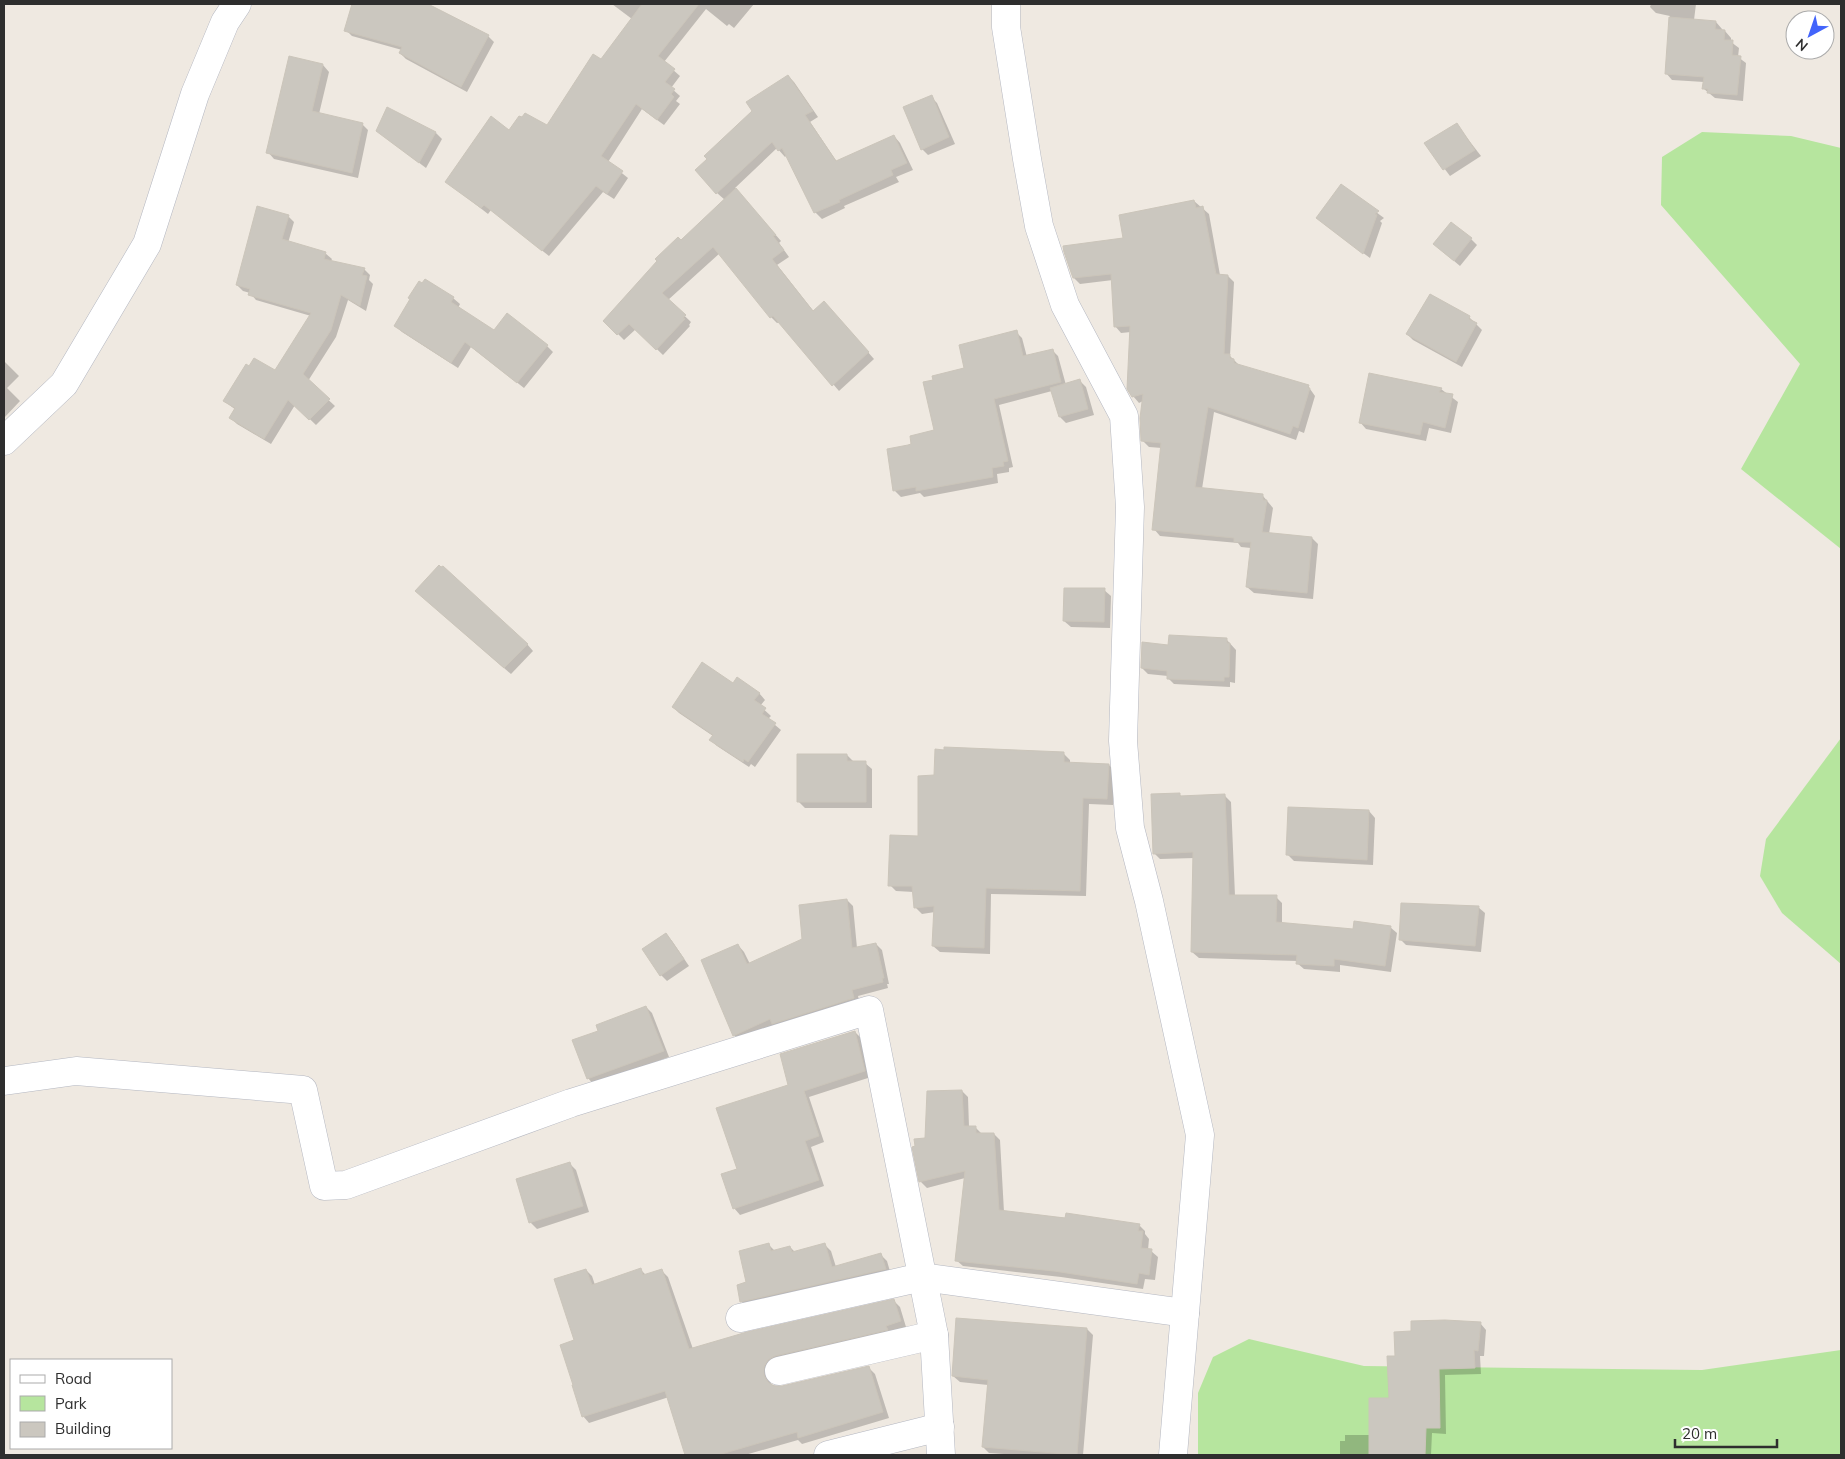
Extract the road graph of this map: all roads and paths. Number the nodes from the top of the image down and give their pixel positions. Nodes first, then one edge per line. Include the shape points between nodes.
1 (237, 4) edge
2 (1006, 4) edge
3 (4, 440) edge
4 (4, 1082) edge
5 (922, 1277) junction
6 (1185, 1313) junction
7 (740, 1318) dead end
8 (934, 1335) junction
9 (779, 1371) dead end
10 (940, 1427) junction
11 (828, 1455) edge
12 (941, 1455) edge
13 (1173, 1455) edge

1 - 3 street via 225,22 195,94 147,244 64,384
2 - 6 street via 1006,26 1039,226 1065,305 1124,416 1130,507 1123,741 1130,828 1200,1135
4 - 5 street via 76,1071 303,1090 324,1186 346,1185 571,1103 869,1010
5 - 6 street
5 - 7 street
5 - 8 street
6 - 13 street
8 - 9 street
8 - 10 street
10 - 11 street
10 - 12 street

